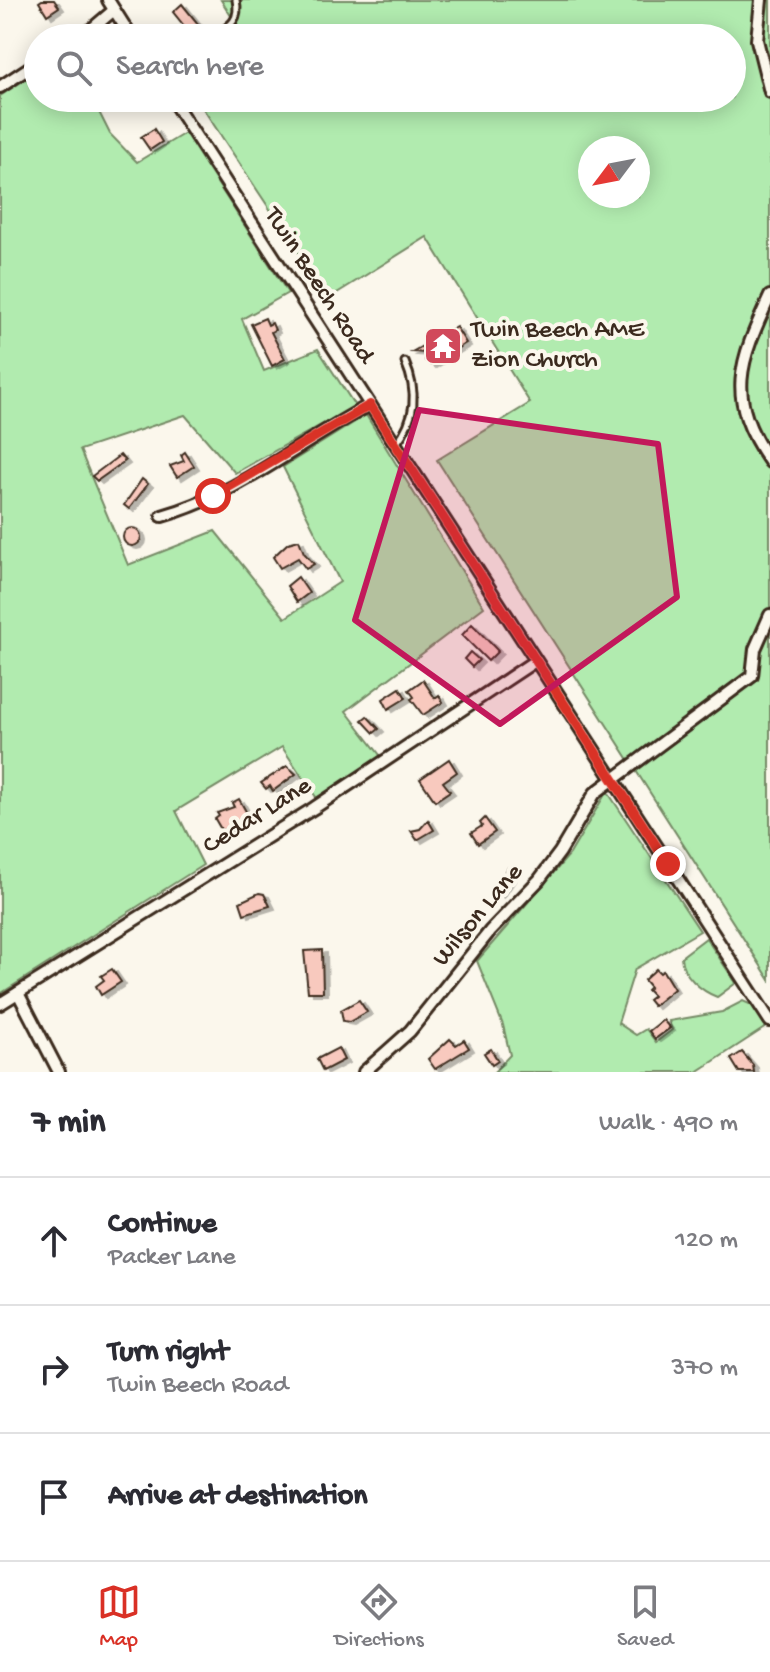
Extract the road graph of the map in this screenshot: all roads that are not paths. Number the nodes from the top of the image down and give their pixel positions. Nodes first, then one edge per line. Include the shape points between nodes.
1 (236, 0) edge
2 (761, 0) edge
3 (111, 5) edge
4 (94, 24) edge
5 (123, 24) edge
6 (230, 24) edge
7 (24, 71) edge
8 (0, 87) edge
9 (770, 92) edge
10 (180, 112) edge
11 (770, 296) edge
12 (405, 362) dead end
13 (370, 405) junction
14 (396, 445) junction
15 (770, 462) edge
16 (162, 516) dead end
17 (770, 615) edge
18 (535, 661) junction
19 (613, 778) junction
20 (18, 993) junction
21 (0, 1004) edge
22 (770, 1021) edge
23 (59, 1072) edge
24 (364, 1072) edge

1 - 6 lane via 238,18
2 - 9 street via 757,40
3 - 4 street
3 - 5 street
7 - 8 street
10 - 13 street, Twin Beech Road
11 - 15 street via 740,367 740,390 752,436
12 - 14 lane via 413,385 413,413
13 - 14 street, Twin Beech Road
13 - 16 street via 224,490
14 - 18 street, Twin Beech Road
17 - 19 street, Wilson Lane via 755,649 752,676
18 - 19 street, Twin Beech Road
18 - 20 street, Cedar Lane via 323,803
19 - 22 street, Twin Beech Road
19 - 24 street, Wilson Lane via 595,793 539,880 490,931 410,1031
20 - 21 street, Cedar Lane
20 - 23 street

